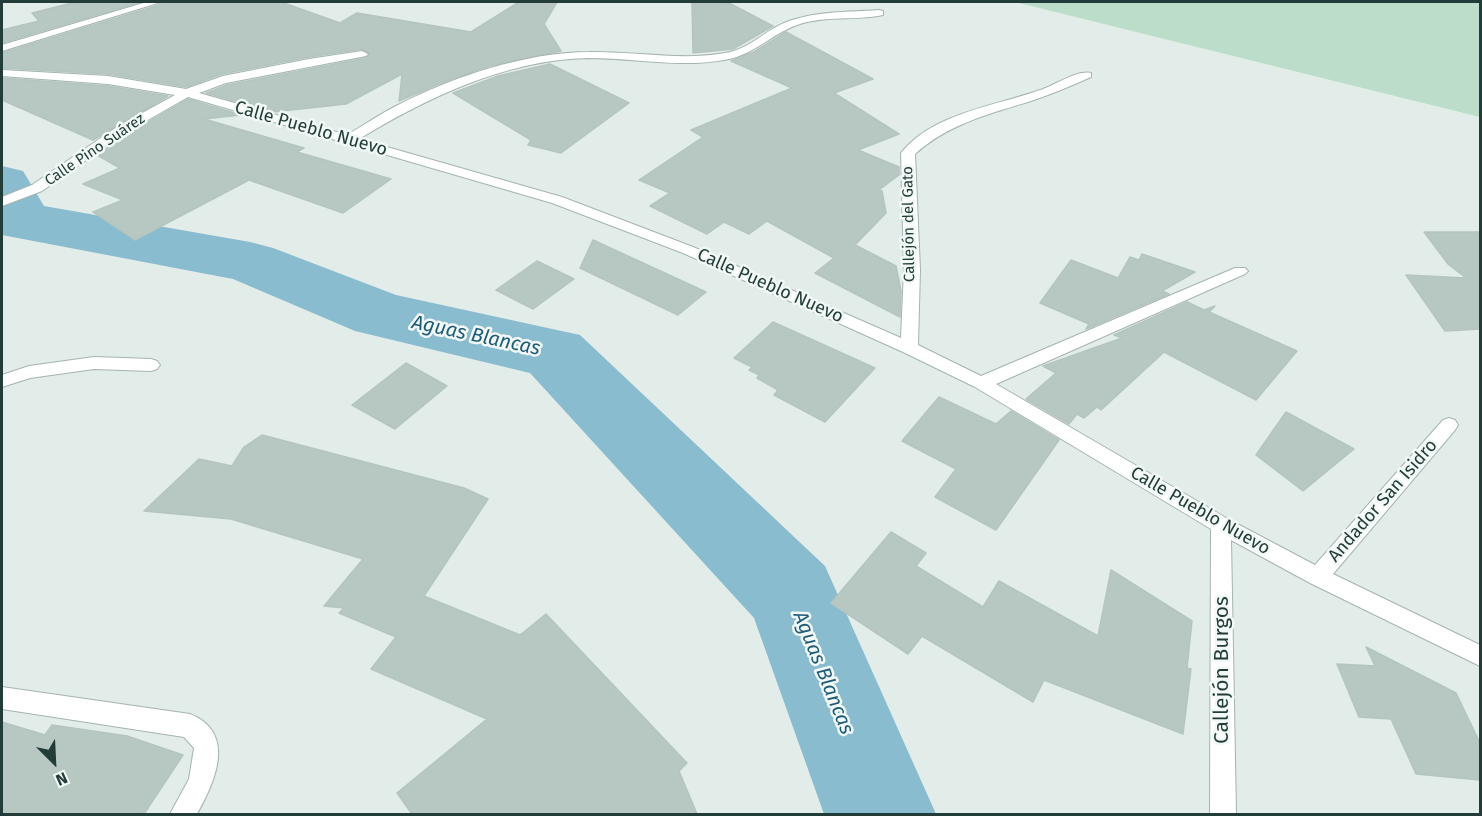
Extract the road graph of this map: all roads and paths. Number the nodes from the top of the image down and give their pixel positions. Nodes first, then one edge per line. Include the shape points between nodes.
1 (156, 2) edge
2 (879, 13) dead end
3 (2, 48) edge
4 (362, 54) dead end
5 (2, 74) edge
6 (1087, 75) dead end
7 (187, 93) junction
8 (348, 140) junction
9 (2, 202) edge
10 (1240, 271) dead end
11 (909, 348) junction
12 (151, 365) dead end
13 (2, 381) edge
14 (981, 383) junction
15 (1449, 425) dead end
16 (1221, 525) junction
17 (1318, 577) junction
18 (1480, 656) edge
19 (2, 698) edge
20 (183, 814) edge
21 (1223, 814) edge

1 - 3 street
2 - 8 street via 793,23 753,48 727,57 693,61 585,55 523,64 400,108
4 - 7 street, Calle Pino Suárez via 223,80
5 - 7 street, Calle Pueblo Nuevo via 108,80
6 - 11 street, Callejón del Gato via 967,116 917,143 908,153 912,270
7 - 8 street, Calle Pueblo Nuevo
7 - 9 street, Calle Pino Suárez via 121,130 37,188
8 - 11 street, Calle Pueblo Nuevo via 557,200 688,250
10 - 14 street
11 - 14 street, Calle Pueblo Nuevo
12 - 13 street via 94,363 29,372
14 - 16 street, Calle Pueblo Nuevo
15 - 17 street, Andador San Isidro
16 - 17 street, Calle Pueblo Nuevo
16 - 21 street, Callejón Burgos
17 - 18 street, Calle Pueblo Nuevo
19 - 20 street via 190,726 207,744 201,782

